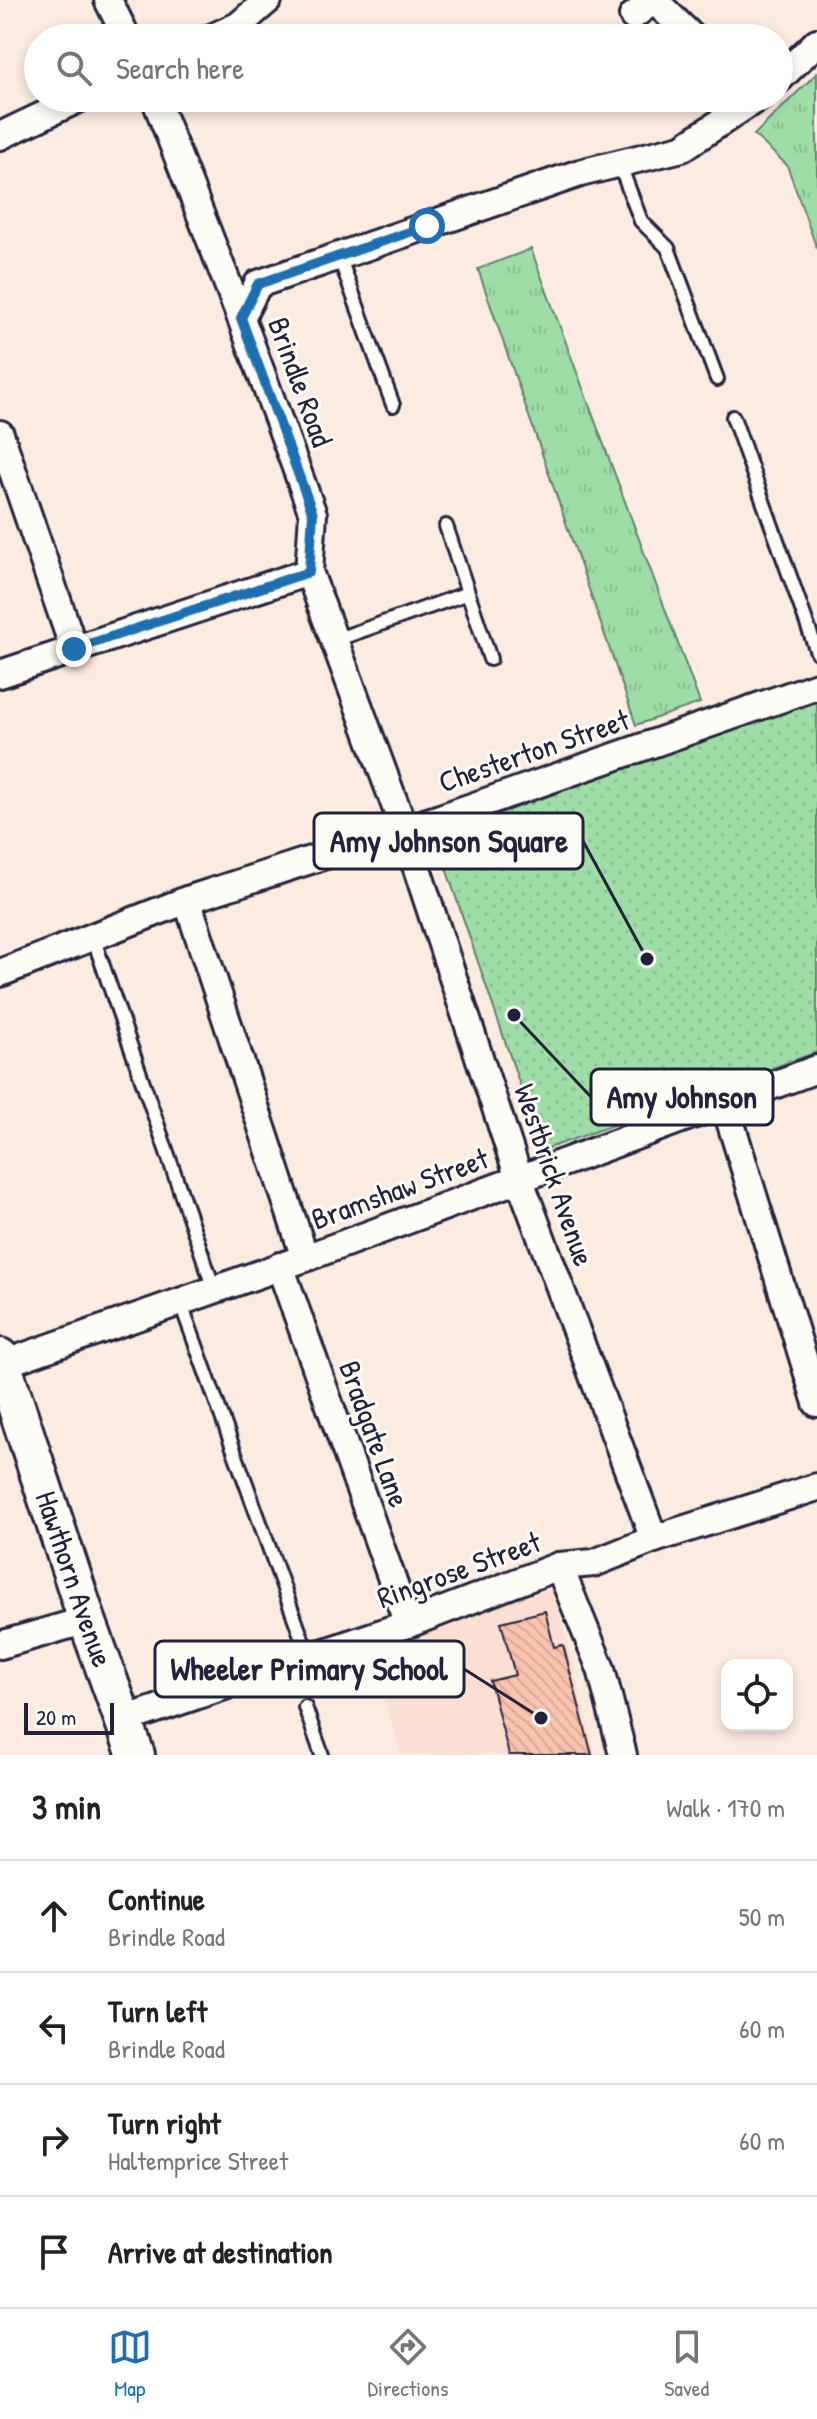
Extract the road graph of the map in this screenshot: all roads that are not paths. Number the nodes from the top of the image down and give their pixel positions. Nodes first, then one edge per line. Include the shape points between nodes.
1 (108, 0) edge
2 (268, 0) edge
3 (647, 5) edge
4 (120, 24) edge
5 (240, 24) edge
6 (673, 24) edge
7 (817, 42) edge
8 (793, 65) edge
9 (51, 112) edge
10 (160, 112) edge
11 (735, 112) edge
12 (0, 136) edge
13 (619, 163) junction
14 (339, 256) junction
15 (241, 318) junction
16 (717, 379) dead end
17 (393, 405) dead end
18 (733, 417) dead end
19 (0, 434) edge
20 (446, 526) dead end
21 (309, 572) junction
22 (468, 593) junction
23 (335, 640) junction
24 (74, 649) junction
25 (817, 652) edge
26 (490, 659) dead end
27 (0, 674) edge
28 (817, 686) edge
29 (404, 829) junction
30 (187, 900) junction
31 (93, 937) junction
32 (0, 973) edge
33 (817, 1069) edge
34 (724, 1101) junction
35 (519, 1178) junction
36 (293, 1262) junction
37 (214, 1289) junction
38 (180, 1301) junction
39 (1, 1362) edge
40 (817, 1403) edge
41 (817, 1487) edge
42 (654, 1539) junction
43 (559, 1566) junction
44 (87, 1620) junction
45 (408, 1624) junction
46 (0, 1645) edge
47 (309, 1658) junction
48 (305, 1707) dead end
49 (124, 1720) junction
50 (136, 1755) edge
51 (322, 1755) edge
52 (623, 1755) edge

1 - 4 street
2 - 5 street
3 - 6 street
7 - 8 street
9 - 12 street
10 - 15 street
11 - 13 street, Brindle Road via 682,148
13 - 14 street, Brindle Road
13 - 16 lane via 641,221 668,248
14 - 15 street, Brindle Road via 258,284
14 - 17 lane
15 - 21 street, Brindle Road via 313,514
18 - 25 lane
19 - 24 street
20 - 22 lane
21 - 23 street, Brindle Road
21 - 24 street
22 - 23 lane
22 - 26 lane
23 - 29 street, Brindle Road
24 - 27 street
28 - 29 street, Chesterton Street
29 - 30 street, Chesterton Street
29 - 35 street, Westbrick Avenue
30 - 31 street, Chesterton Street
30 - 36 street, Bradgate Lane
31 - 32 street, Chesterton Street
31 - 37 lane
33 - 34 street, Bramshaw Street
34 - 35 street, Bramshaw Street
34 - 40 street
35 - 36 street, Bramshaw Street
35 - 42 street, Westbrick Avenue
36 - 37 street, Bramshaw Street
36 - 45 street, Bradgate Lane
37 - 38 street, Bramshaw Street
38 - 39 street, Bramshaw Street
38 - 47 lane
39 - 44 street, Hawthorn Avenue
41 - 42 street, Ringrose Street
42 - 43 street, Ringrose Street via 594,1563
43 - 45 street, Ringrose Street
43 - 52 street via 601,1669
44 - 46 street
44 - 49 street, Hawthorn Avenue
45 - 47 street, Ringrose Street
47 - 49 street, Ringrose Street
48 - 51 lane
49 - 50 street, Hawthorn Avenue

